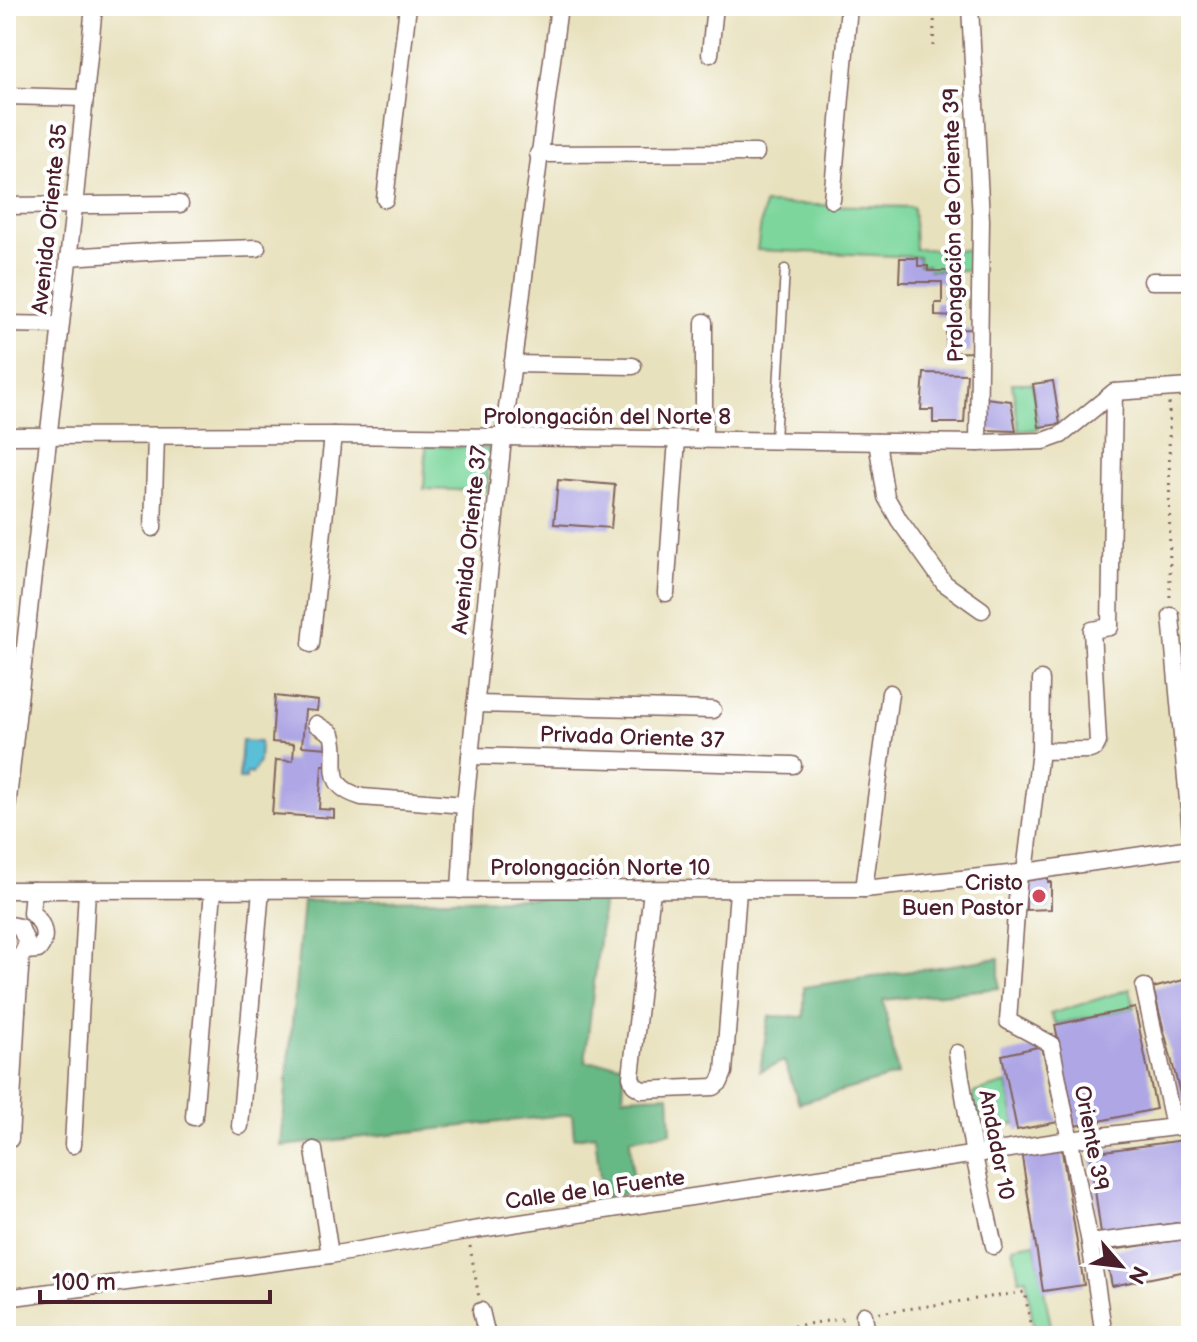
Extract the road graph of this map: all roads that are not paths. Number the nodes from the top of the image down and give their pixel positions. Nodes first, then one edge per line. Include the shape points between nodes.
1 (94, 6) edge
2 (408, 6) edge
3 (559, 6) edge
4 (715, 6) edge
5 (849, 6) edge
6 (970, 6) edge
7 (710, 54) dead end
8 (6, 96) edge
9 (85, 98) junction
10 (756, 153) dead end
11 (538, 154) junction
12 (385, 199) dead end
13 (832, 200) dead end
14 (180, 204) dead end
15 (6, 206) edge
16 (74, 207) junction
17 (257, 248) dead end
18 (68, 257) junction
19 (785, 269) dead end
20 (1152, 281) dead end
21 (1191, 281) edge
22 (704, 322) dead end
23 (6, 324) edge
24 (60, 325) junction
25 (512, 364) junction
26 (633, 366) dead end
27 (1191, 387) edge
28 (1114, 392) junction
29 (333, 435) junction
30 (6, 436) edge
31 (156, 437) junction
32 (47, 438) junction
33 (503, 439) junction
34 (677, 439) junction
35 (704, 439) junction
36 (775, 441) junction
37 (877, 442) junction
38 (978, 443) junction
39 (153, 528) dead end
40 (666, 593) dead end
41 (982, 610) dead end
42 (1171, 616) road end
43 (311, 644) dead end
44 (1041, 680) dead end
45 (890, 693) dead end
46 (475, 704) junction
47 (713, 710) dead end
48 (316, 724) dead end
49 (1040, 751) junction
50 (470, 756) junction
51 (793, 765) dead end
52 (465, 805) junction
53 (6, 817) edge
54 (1191, 833) edge
55 (1191, 848) edge
56 (1022, 872) junction
57 (864, 889) junction
58 (6, 890) edge
59 (33, 890) junction
60 (87, 890) junction
61 (261, 890) junction
62 (460, 890) junction
63 (652, 890) junction
64 (213, 891) junction
65 (738, 891) junction
66 (6, 924) edge
67 (17, 956) edge
68 (1144, 987) dead end
69 (11, 1016) edge
70 (957, 1053) dead end
71 (194, 1117) dead end
72 (240, 1126) dead end
73 (1183, 1126) edge
74 (6, 1139) edge
75 (1069, 1140) junction
76 (73, 1145) dead end
77 (314, 1150) dead end
78 (974, 1156) junction
79 (1191, 1230) edge
80 (1090, 1243) junction
81 (994, 1246) dead end
82 (330, 1255) junction
83 (6, 1298) edge
84 (481, 1311) road end
85 (864, 1315) dead end
86 (487, 1336) edge
87 (867, 1336) edge
88 (1104, 1336) edge

1 - 9 street, Avenida Oriente 35
2 - 12 street
3 - 11 street, Avenida Oriente 37
4 - 7 street
5 - 13 street
6 - 38 street, Prolongación de Oriente 39 via 981,220
8 - 9 street
9 - 16 street, Avenida Oriente 35
10 - 11 street
11 - 25 street, Avenida Oriente 37
14 - 16 street
15 - 16 street
16 - 18 street, Avenida Oriente 35
17 - 18 street
18 - 24 street, Avenida Oriente 35
19 - 36 lane
20 - 21 street
22 - 35 street
23 - 24 street
24 - 32 street, Avenida Oriente 35
25 - 26 street
25 - 33 street, Avenida Oriente 37
27 - 28 street
28 - 38 street, Prolongación del Norte 8 via 1061,435 1044,441
28 - 49 street via 1110,627 1092,630 1098,742 1095,748
29 - 31 street, Prolongación del Norte 8
29 - 33 street, Prolongación del Norte 8
29 - 43 street
30 - 32 street, Prolongación del Norte 8
31 - 32 street, Prolongación del Norte 8
31 - 39 street
32 - 53 street, Avenida Oriente 35
33 - 34 street, Prolongación del Norte 8
33 - 46 street, Avenida Oriente 37
34 - 35 street, Prolongación del Norte 8
34 - 40 street
35 - 36 street, Prolongación del Norte 8
36 - 37 street, Prolongación del Norte 8
37 - 38 street, Prolongación del Norte 8
37 - 41 street via 886,497 899,520 944,583
42 - 54 street
44 - 49 street
45 - 57 street
46 - 47 street
46 - 50 street, Avenida Oriente 37
48 - 52 street via 332,734 333,770 348,793
49 - 56 street
50 - 51 street, Privada Oriente 37
50 - 52 street, Avenida Oriente 37
52 - 62 street, Avenida Oriente 37
55 - 56 street, Prolongación Norte 10
56 - 57 street, Prolongación Norte 10
56 - 75 street, Oriente 39 via 1008,1021 1051,1044
57 - 65 street, Prolongación Norte 10
58 - 59 street, Prolongación Norte 10
59 - 60 street, Prolongación Norte 10
59 - 67 street via 31,913 42,925 43,942 38,950
60 - 64 street, Prolongación Norte 10
60 - 76 street
61 - 62 street, Prolongación Norte 10
61 - 64 street, Prolongación Norte 10
61 - 72 street
62 - 63 street, Prolongación Norte 10
63 - 65 street, Prolongación Norte 10
63 - 65 street via 631,1077 642,1090 714,1087 720,1082
64 - 71 street
66 - 67 street via 24,932 27,944
67 - 69 street
68 - 73 street
69 - 74 street
70 - 78 street, Andador 10
73 - 75 street, Calle de la Fuente
75 - 78 street, Calle de la Fuente
75 - 80 street, Oriente 39
77 - 82 street
78 - 81 street, Andador 10
78 - 82 street, Calle de la Fuente
79 - 80 street
80 - 88 street, Oriente 39
82 - 83 street, Calle de la Fuente
84 - 86 street
85 - 87 street

